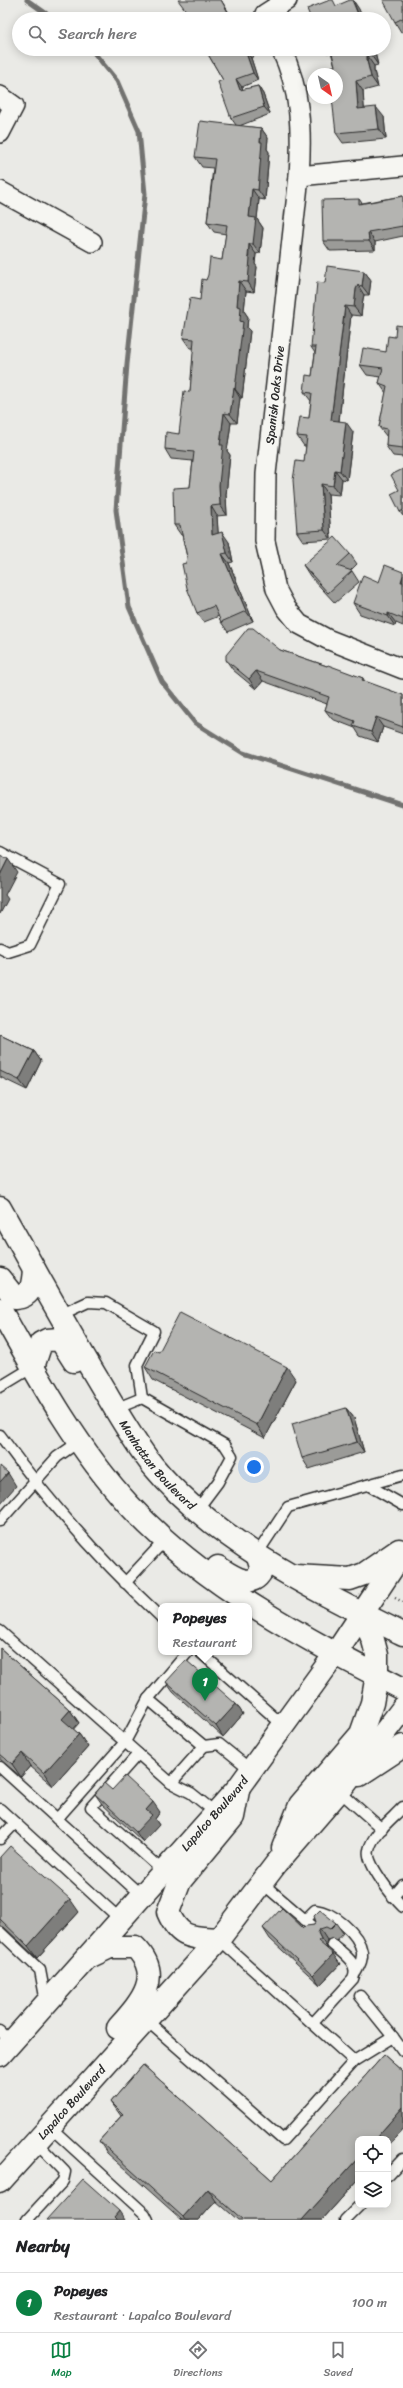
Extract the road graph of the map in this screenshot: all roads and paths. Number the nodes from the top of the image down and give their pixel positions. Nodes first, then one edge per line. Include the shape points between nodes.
1 (287, 0) edge
2 (263, 11) edge
3 (284, 56) edge
4 (7, 101) edge
5 (0, 133) edge
6 (403, 166) edge
7 (299, 176) junction
8 (0, 191) edge
9 (92, 242) dead end
10 (403, 669) edge
11 (0, 852) edge
12 (0, 948) edge
13 (0, 1208) edge
14 (34, 1269) junction
15 (0, 1279) edge
16 (0, 1309) edge
17 (60, 1315) junction
18 (33, 1367) junction
19 (0, 1387) edge
20 (142, 1398) junction
21 (116, 1409) junction
22 (0, 1435) edge
23 (80, 1441) junction
24 (134, 1441) junction
25 (403, 1475) edge
26 (34, 1482) junction
27 (368, 1485) junction
28 (403, 1504) edge
29 (197, 1510) junction
30 (0, 1521) edge
31 (165, 1540) junction
32 (403, 1547) edge
33 (403, 1552) edge
34 (257, 1554) junction
35 (185, 1557) junction
36 (295, 1576) junction
37 (125, 1583) junction
38 (158, 1614) edge
39 (362, 1614) junction
40 (0, 1631) edge
41 (403, 1634) edge
42 (336, 1653) junction
43 (185, 1655) edge
44 (203, 1655) edge
45 (377, 1675) junction
46 (403, 1689) edge
47 (148, 1698) junction
48 (403, 1708) edge
49 (284, 1726) junction
50 (125, 1742) junction
51 (204, 1746) junction
52 (403, 1746) edge
53 (138, 1754) junction
54 (0, 1767) edge
55 (251, 1770) junction
56 (171, 1783) junction
57 (343, 1787) junction
58 (238, 1788) junction
59 (78, 1796) junction
60 (91, 1807) junction
61 (403, 1807) edge
62 (0, 1809) edge
63 (216, 1813) junction
64 (57, 1819) junction
65 (15, 1823) junction
66 (382, 1829) junction
67 (0, 1839) edge
68 (276, 1864) junction
69 (164, 1872) junction
70 (262, 1883) junction
71 (403, 1885) edge
72 (142, 1896) junction
73 (393, 1897) junction
74 (403, 1907) edge
75 (121, 1920) junction
76 (305, 1920) junction
77 (317, 1931) edge
78 (0, 1932) edge
79 (219, 1938) junction
80 (332, 1944) dead end
81 (88, 1958) junction
82 (356, 1972) junction
83 (360, 1996) dead end
84 (46, 2004) junction
85 (145, 2019) junction
86 (313, 2023) junction
87 (393, 2037) junction
88 (4, 2043) edge
89 (403, 2051) edge
90 (354, 2061) junction
91 (74, 2100) junction
92 (43, 2135) junction
93 (403, 2159) edge
94 (391, 2172) edge
95 (0, 2182) edge
96 (357, 2208) edge
97 (27, 2220) edge
98 (148, 2220) edge
99 (346, 2220) edge

1 - 2 street
3 - 7 street, Spanish Oaks Drive via 296,93 302,131
4 - 5 street
6 - 7 street
7 - 10 street, Spanish Oaks Drive via 266,474 265,541 276,589 286,608 299,624 327,639
8 - 9 street
11 - 12 lane via 60,884 30,945 8,952
13 - 14 main road, Manhattan Boulevard
14 - 15 main road via 32,1287 21,1298 15,1298
14 - 17 main road, Manhattan Boulevard
16 - 18 main road
17 - 20 lane via 88,1302 106,1303 154,1331 137,1365
17 - 21 main road, Manhattan Boulevard
18 - 19 lane
18 - 23 main road
18 - 24 main road via 42,1343 60,1339 114,1429
20 - 21 lane
20 - 29 lane via 225,1446 232,1456 218,1482
21 - 24 main road, Manhattan Boulevard
22 - 26 lane
23 - 26 lane via 57,1457
23 - 31 main road via 129,1504
24 - 29 main road, Manhattan Boulevard via 154,1467
25 - 27 lane
26 - 30 lane
26 - 37 lane via 86,1544
27 - 28 lane
27 - 34 lane via 288,1507
29 - 34 main road, Manhattan Boulevard
31 - 35 main road
31 - 37 lane
32 - 36 main road via 364,1574 354,1577
33 - 39 main road, Lapalco Boulevard
34 - 35 main road via 262,1570 258,1577 250,1581 240,1580 217,1566
34 - 36 main road, Manhattan Boulevard
35 - 42 main road via 221,1584
36 - 39 main road, Manhattan Boulevard
37 - 38 lane
39 - 41 main road, Manhattan Boulevard
39 - 42 main road, Lapalco Boulevard
39 - 45 main road via 377,1655
40 - 50 lane
42 - 45 main road
42 - 49 main road, Lapalco Boulevard
43 - 47 lane
44 - 49 lane
45 - 46 main road
45 - 68 main road via 372,1703 361,1734 300,1805
47 - 50 lane
47 - 51 lane
48 - 57 main road, Lapalco Boulevard
49 - 55 main road, Lapalco Boulevard
50 - 53 lane
50 - 59 lane
51 - 55 lane via 219,1744
51 - 56 lane
52 - 57 main road
53 - 56 lane
53 - 60 lane
54 - 64 lane
55 - 58 main road, Lapalco Boulevard
56 - 63 lane via 191,1793
57 - 66 lane
57 - 68 main road, Lapalco Boulevard
58 - 63 main road, Lapalco Boulevard
58 - 79 main road via 233,1817 180,1881 168,1912 181,1933 191,1937
59 - 60 lane
59 - 64 lane
60 - 69 lane
61 - 66 lane
62 - 65 lane
63 - 69 main road, Lapalco Boulevard
64 - 72 lane
65 - 67 lane
65 - 75 lane
66 - 73 lane via 368,1851 370,1861
68 - 70 main road, Lapalco Boulevard
69 - 72 main road, Lapalco Boulevard
70 - 76 lane
70 - 79 main road, Lapalco Boulevard
71 - 73 lane
72 - 75 main road, Lapalco Boulevard
73 - 74 lane
75 - 81 main road, Lapalco Boulevard
76 - 77 lane
76 - 82 lane via 315,1910 325,1911 358,1940 362,1952
78 - 84 lane via 40,1970
79 - 85 main road, Lapalco Boulevard
79 - 86 lane
80 - 82 lane via 354,1964
81 - 84 main road, Lapalco Boulevard
81 - 91 main road via 110,1947 135,1947 145,1957 150,1969 149,1982 136,2008 92,2059
82 - 86 lane via 353,1979
83 - 87 lane
84 - 88 main road, Lapalco Boulevard
85 - 90 lane via 283,2140
85 - 91 main road, Lapalco Boulevard
86 - 90 lane
87 - 89 lane
87 - 90 lane
91 - 92 main road, Lapalco Boulevard
92 - 95 main road, Lapalco Boulevard
92 - 97 lane via 65,2172 63,2181
92 - 98 lane via 145,2214
93 - 94 lane
96 - 99 lane

